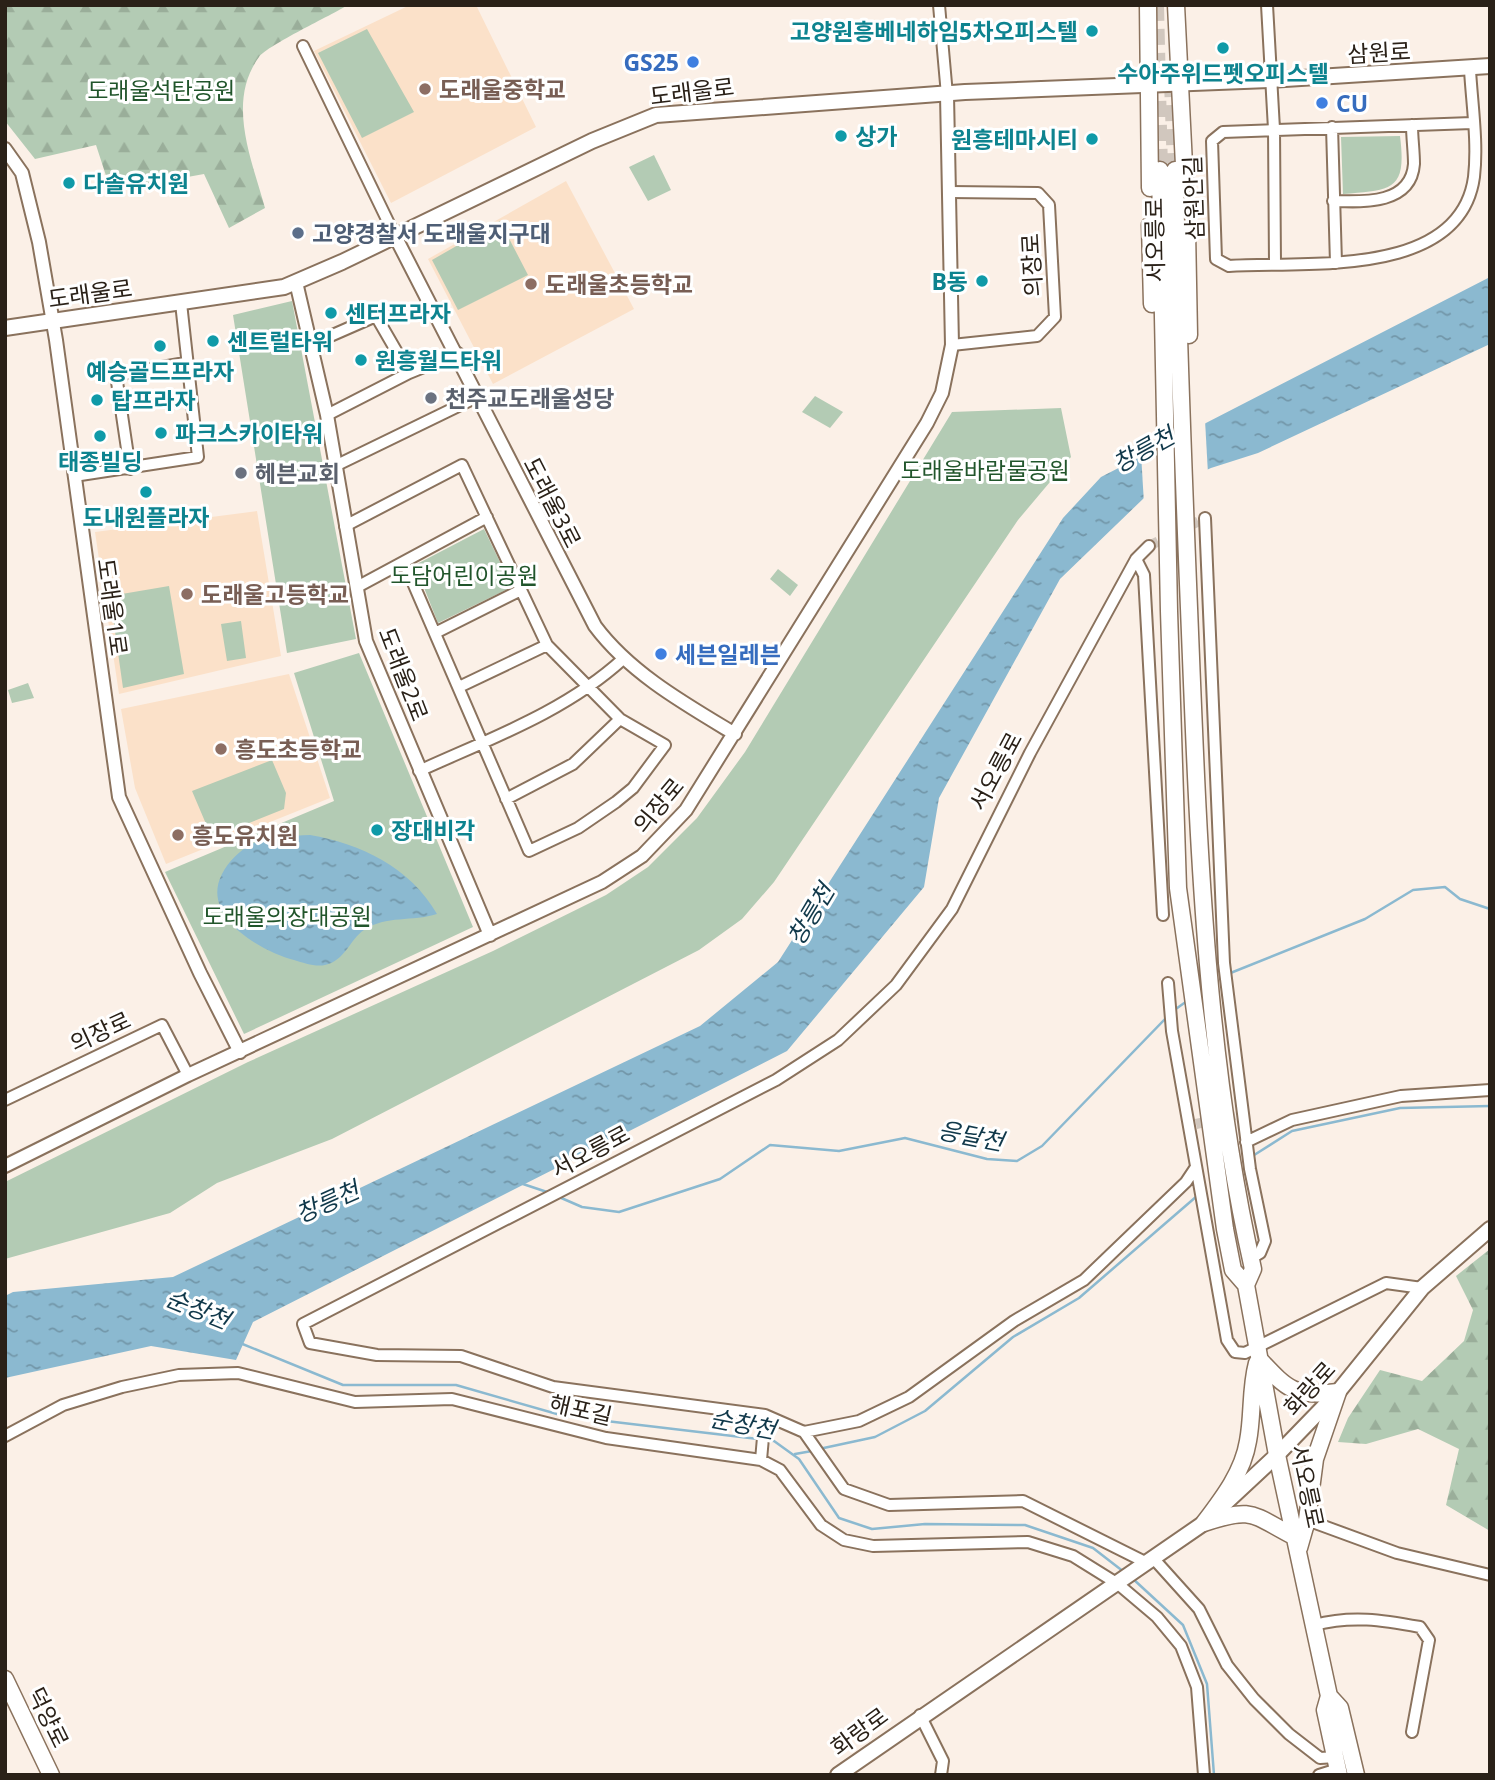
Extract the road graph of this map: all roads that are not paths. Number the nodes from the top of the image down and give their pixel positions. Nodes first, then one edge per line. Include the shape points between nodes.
1 (939, 5) edge
2 (1149, 5) edge
3 (1176, 5) edge
4 (1267, 5) edge
5 (303, 46) dead end
6 (1490, 66) edge
7 (1470, 70) junction
8 (1269, 80) junction
9 (1156, 83) junction
10 (1180, 83) junction
11 (947, 95) junction
12 (1472, 123) junction
13 (1412, 125) junction
14 (1332, 127) junction
15 (1274, 129) junction
16 (5, 149) edge
17 (950, 192) junction
18 (1333, 201) junction
19 (395, 236) junction
20 (1275, 263) junction
21 (1336, 263) junction
22 (296, 282) junction
23 (181, 303) junction
24 (51, 322) junction
25 (5, 328) edge
26 (312, 344) junction
27 (952, 345) junction
28 (458, 353) junction
29 (185, 363) junction
30 (408, 373) junction
31 (1182, 391) junction
32 (477, 397) junction
33 (1164, 398) junction
34 (327, 415) junction
35 (335, 466) junction
36 (130, 469) junction
37 (74, 476) junction
38 (487, 517) junction
39 (1205, 518) dead end
40 (345, 526) junction
41 (1149, 545) tunnel mouth
42 (1136, 559) junction
43 (404, 562) junction
44 (357, 587) junction
45 (521, 590) junction
46 (435, 633) junction
47 (547, 645) junction
48 (623, 659) junction
49 (459, 687) junction
50 (586, 688) junction
51 (620, 719) junction
52 (735, 734) junction
53 (481, 743) junction
54 (419, 771) junction
55 (506, 799) junction
56 (1163, 915) dead end
57 (490, 935) junction
58 (1217, 972) junction
59 (1168, 983) dead end
60 (240, 1052) junction
61 (188, 1075) junction
62 (1490, 1090) edge
63 (5, 1100) edge
64 (1247, 1146) junction
65 (5, 1166) edge
66 (1196, 1167) junction
67 (1490, 1229) edge
68 (1250, 1259) junction
69 (1246, 1285) junction
70 (1422, 1288) junction
71 (1257, 1353) junction
72 (1338, 1392) junction
73 (765, 1419) junction
74 (806, 1434) junction
75 (5, 1436) edge
76 (1277, 1455) junction
77 (761, 1456) junction
78 (1307, 1520) junction
79 (1204, 1523) junction
80 (1297, 1544) junction
81 (1136, 1571) junction
82 (1490, 1575) edge
83 (1314, 1625) junction
84 (5, 1679) edge
85 (1329, 1696) junction
86 (920, 1715) junction
87 (1412, 1732) dead end
88 (1338, 1767) edge
89 (51, 1775) edge
90 (838, 1775) edge
91 (941, 1775) edge
92 (1204, 1775) edge
93 (1319, 1775) edge
94 (1356, 1775) edge

1 - 11 street, 의장로
2 - 9 main road
3 - 10 main road
4 - 8 street
5 - 19 street
6 - 7 main road, 삼원로
7 - 8 main road, 삼원로
7 - 12 street, 삼원안길
8 - 10 main road, 삼원로
8 - 15 street
9 - 10 main road, 삼원로
9 - 11 main road, 도래울로
9 - 33 main road via 1151,282 1156,374
10 - 31 main road via 1191,370
11 - 17 street, 의장로
11 - 19 main road, 도래울로 via 656,115
12 - 13 street, 삼원안길
12 - 21 street, 삼원안길 via 1474,178 1453,221 1406,252
13 - 14 street, 삼원안길
13 - 18 street via 1414,166 1401,189 1373,202
14 - 15 street, 삼원안길
14 - 18 street
15 - 20 street
15 - 20 street, 삼원안길 via 1223,132 1212,141 1216,258 1230,266
16 - 24 street, 도래울1로 via 22,173 39,242
17 - 27 street, 의장로
17 - 27 street, 의장로 via 1038,193 1049,205 1055,317 1037,336
18 - 21 street
19 - 22 main road, 도래울로
19 - 28 street, 도래울3로
20 - 21 street, 삼원안길
22 - 23 main road, 도래울로
22 - 26 street, 도래울2로
23 - 24 main road, 도래울로
23 - 29 street
24 - 25 main road, 도래울로
24 - 37 street, 도래울1로
26 - 30 street via 376,317
26 - 34 street, 도래울2로
27 - 52 street, 의장로 via 942,393 927,423
28 - 30 street
28 - 32 street, 도래울3로
29 - 36 street via 198,457
29 - 36 street via 116,375
30 - 34 street
31 - 33 main road, 서오릉로 via 1168,170
31 - 58 main road, 서오릉로 via 1191,696
32 - 35 street
32 - 48 street, 도래울3로 via 583,607
33 - 69 main road, 서오릉로 via 1178,888 1219,1190 1233,1270
34 - 35 street, 도래울2로
35 - 40 street, 도래울2로
36 - 37 street
37 - 60 street, 도래울1로 via 119,797
38 - 40 street via 462,465
38 - 43 street
38 - 45 street
39 - 58 street
40 - 44 street, 도래울2로
41 - 42 street, 서오릉로
42 - 56 street via 1144,575
42 - 73 street, 서오릉로 via 1030,753 952,909 896,985 838,1040 776,1080 303,1324 310,1343 377,1355 461,1356 553,1387
43 - 44 street
43 - 46 street
44 - 54 street, 도래울2로 via 366,641
45 - 46 street
45 - 47 street
46 - 49 street
47 - 49 street
47 - 50 street
48 - 50 street
48 - 52 street, 도래울3로
49 - 53 street
50 - 51 street
50 - 53 street
51 - 55 street via 573,764
51 - 55 street via 665,745 632,788 598,815 529,852
52 - 57 street, 의장로 via 686,810 642,856 602,882
53 - 54 street
53 - 55 street
54 - 57 street, 도래울2로
57 - 60 street, 의장로
58 - 64 street via 1226,982 1239,1114
58 - 68 main road, 서오릉로 via 1213,1004 1232,1161
59 - 66 street
60 - 61 street, 의장로
61 - 63 street, 의장로 via 162,1025
61 - 65 street, 의장로
62 - 64 street via 1401,1096 1292,1121
64 - 68 street via 1265,1241 1260,1253
66 - 71 street via 1227,1340 1235,1352
66 - 74 street via 1186,1182 1083,1280 1014,1321 909,1397 859,1421
67 - 70 main road, 화랑로
68 - 69 main road, 서오릉로 via 1253,1269
69 - 71 main road, 서오릉로
70 - 71 street via 1386,1283
70 - 72 main road, 화랑로
71 - 72 main road via 1298,1394
71 - 76 main road, 서오릉로
71 - 79 main road via 1247,1450 1230,1487
72 - 76 main road, 화랑로
72 - 78 main road via 1315,1459
73 - 74 street, 서오릉로
73 - 77 street
74 - 81 street via 844,1489 889,1505 1023,1501
75 - 77 street, 해포길 via 63,1405 122,1387 179,1375 238,1373 355,1402 452,1399 606,1438
76 - 79 main road, 화랑로
76 - 80 main road, 서오릉로
77 - 81 street, 해포길 via 780,1470 821,1525 844,1540 873,1546 1028,1542
78 - 80 main road
78 - 82 street via 1397,1553
79 - 80 main road via 1248,1512 1264,1517
79 - 81 main road, 화랑로
80 - 83 main road, 서오릉로
81 - 86 main road, 화랑로
81 - 88 street via 1199,1609 1227,1665 1254,1699 1289,1734
81 - 92 street via 1157,1617 1181,1646 1197,1687
83 - 85 main road, 서오릉로
83 - 87 street via 1369,1617 1420,1627 1429,1640
84 - 89 main road, 덕양로
85 - 88 main road, 서오릉로 via 1325,1710
85 - 94 main road, 서오릉로 via 1340,1708
86 - 90 main road, 화랑로
86 - 91 street via 943,1761
88 - 93 street

